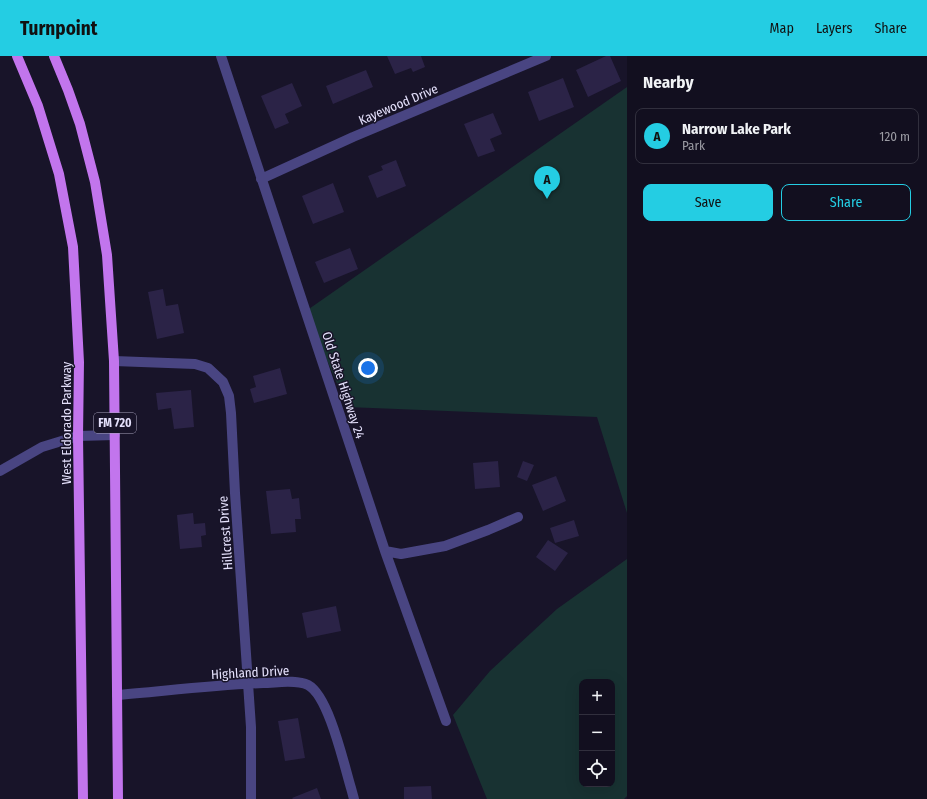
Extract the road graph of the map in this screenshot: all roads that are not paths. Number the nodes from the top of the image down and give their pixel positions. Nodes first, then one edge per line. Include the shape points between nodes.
1 (17, 56) edge
2 (54, 56) edge
3 (221, 56) edge
4 (546, 56) edge
5 (261, 179) junction
6 (114, 361) junction
7 (115, 434) junction
8 (78, 436) junction
9 (0, 471) edge
10 (518, 517) dead end
11 (385, 551) junction
12 (248, 684) junction
13 (117, 695) junction
14 (446, 722) dead end
15 (83, 799) edge
16 (118, 799) edge
17 (251, 799) edge
18 (354, 799) edge

1 - 8 main road, West Eldorado Parkway / FM 720 via 38,106 59,174 73,247 79,362
2 - 6 main road, FM 720 via 80,124 95,182 107,255
3 - 5 street, Old State Highway 24
4 - 5 street, Kayewood Drive via 353,137
5 - 11 street, Old State Highway 24
6 - 7 main road, FM 720
6 - 12 street, Hillcrest Drive via 195,364 208,368 223,382 229,396
7 - 8 street
7 - 13 main road, FM 720
8 - 9 street via 42,447
8 - 15 main road, West Eldorado Parkway / FM 720
10 - 11 street via 445,546 401,554
11 - 14 street, Old State Highway 24
12 - 13 street, Highland Drive
12 - 17 street, Hillcrest Drive
12 - 18 street, Highland Drive via 292,682 308,685 315,692 327,710
13 - 16 main road, FM 720

